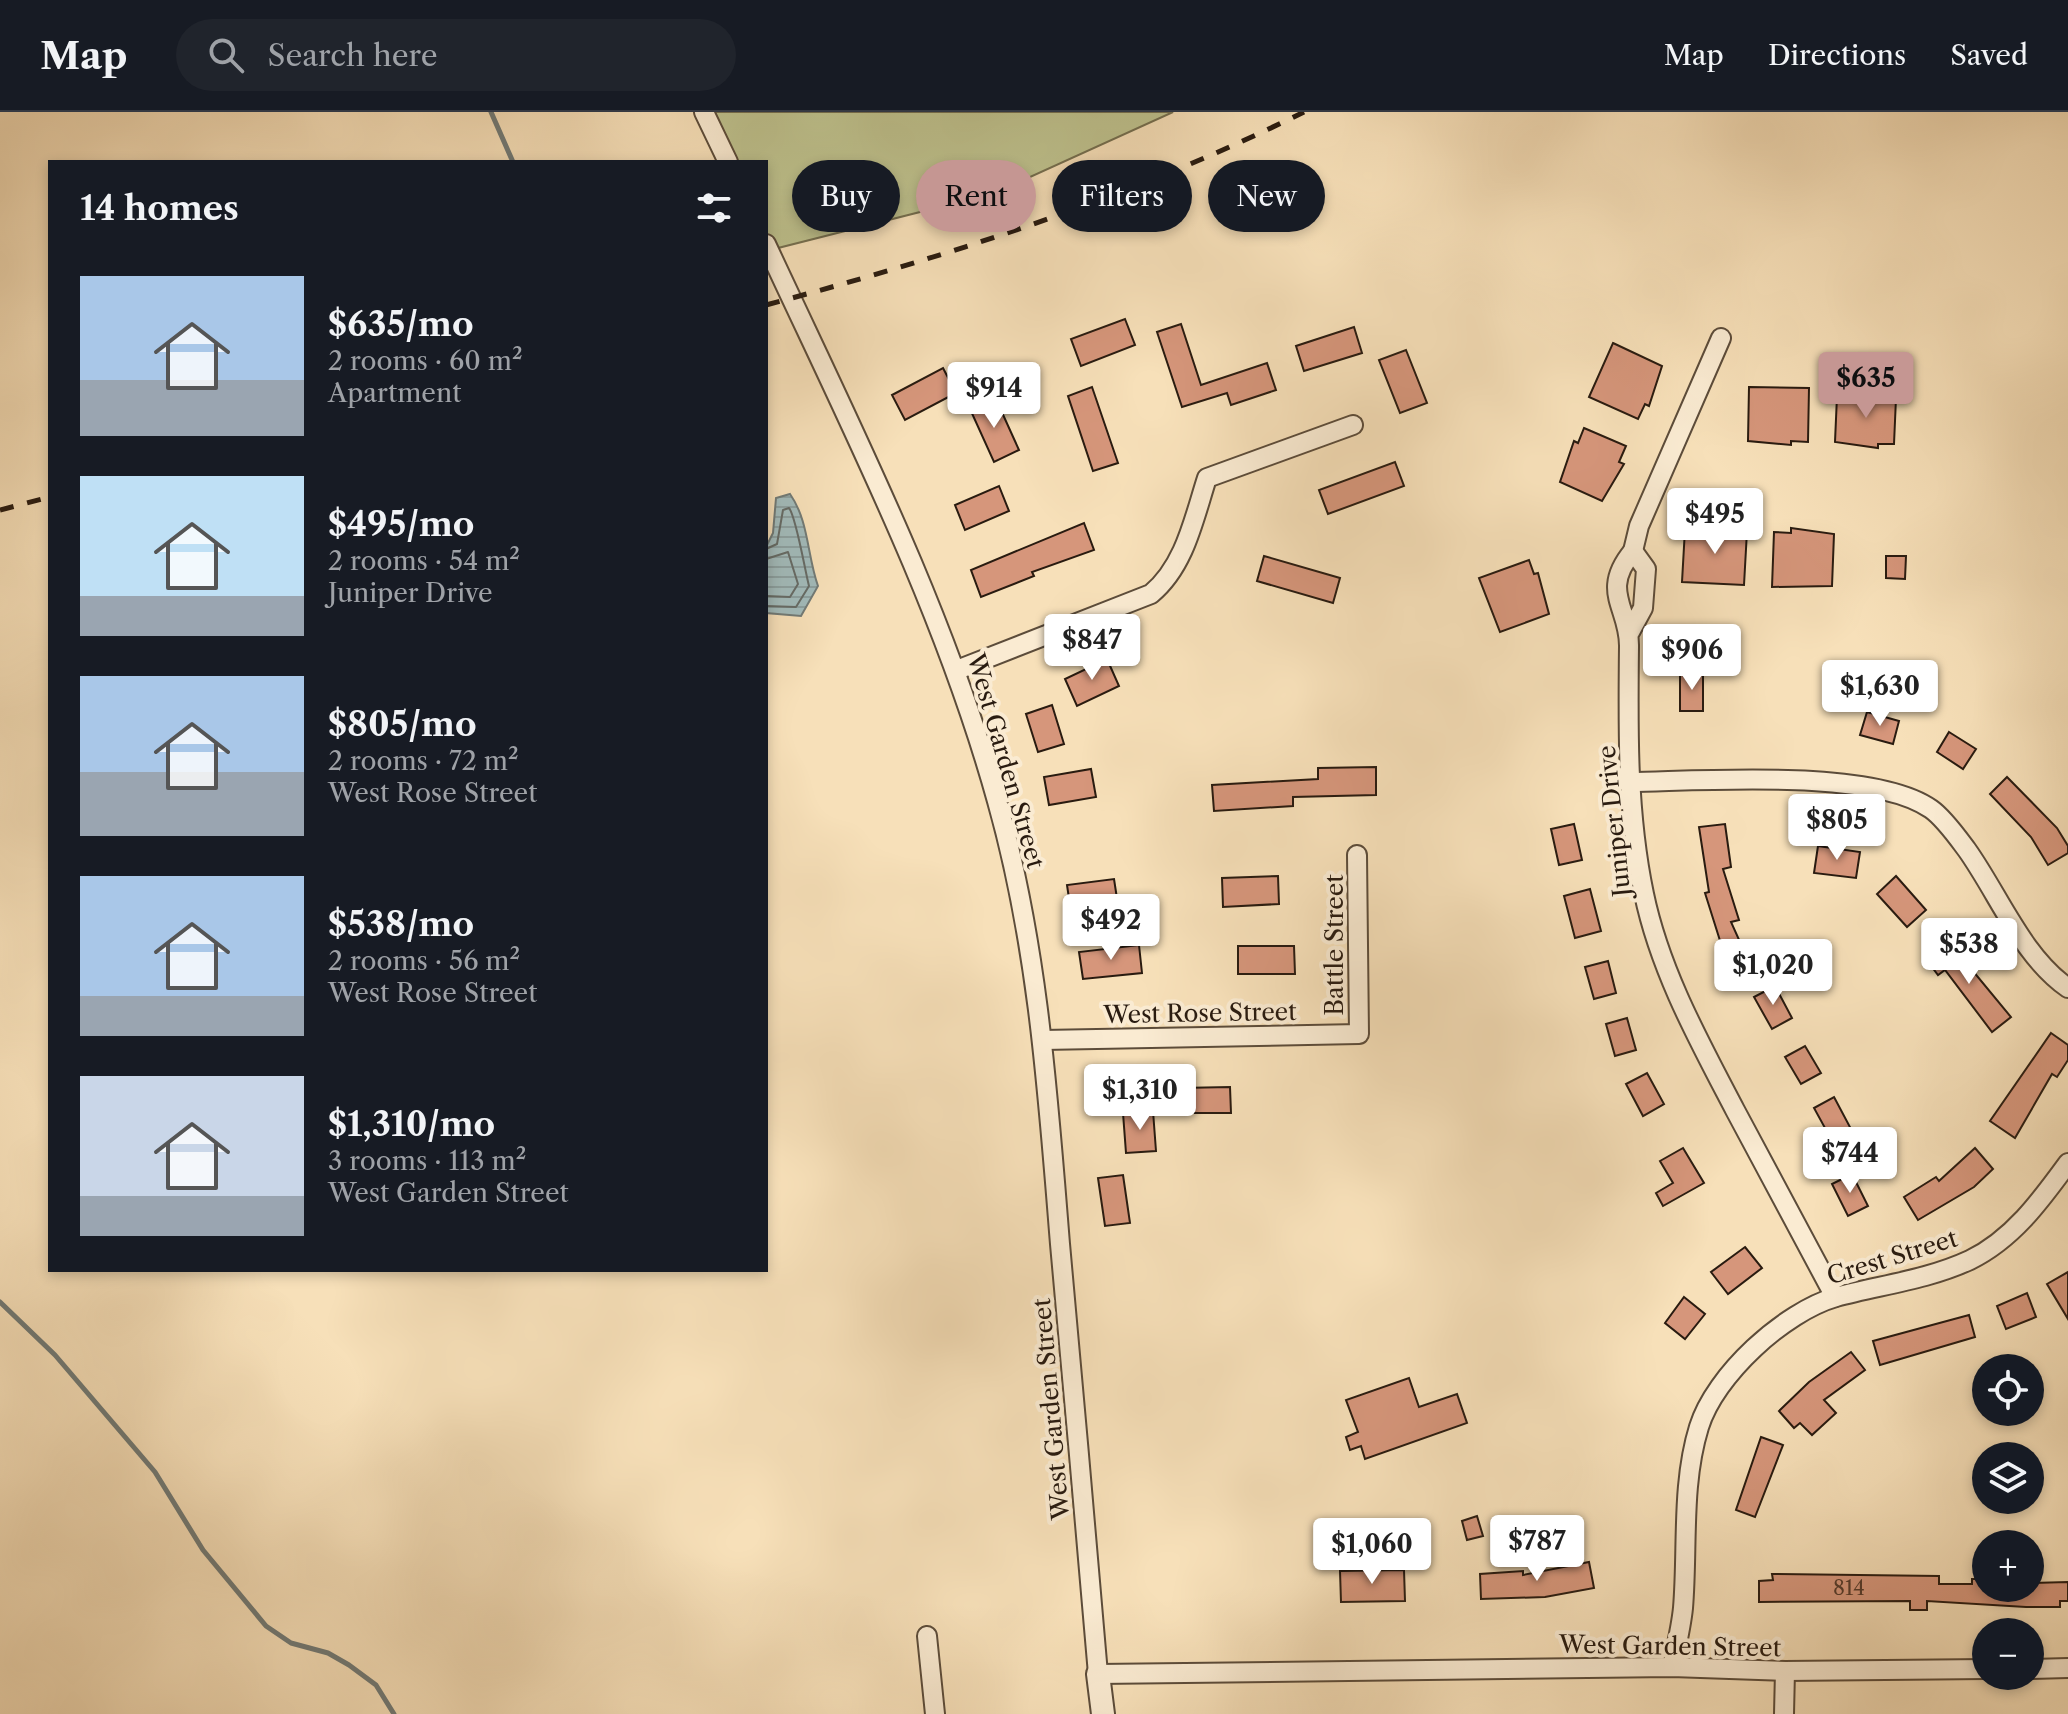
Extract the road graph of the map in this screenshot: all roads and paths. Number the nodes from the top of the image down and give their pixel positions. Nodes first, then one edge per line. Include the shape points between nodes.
1 (704, 112) edge
2 (727, 160) edge
3 (768, 248) edge
4 (1721, 338) dead end
5 (1353, 425) dead end
6 (1633, 551) junction
7 (1630, 632) junction
8 (957, 670) junction
9 (1630, 782) junction
10 (1357, 855) dead end
11 (2068, 988) edge
12 (1359, 1034) joint
13 (1043, 1040) junction
14 (2068, 1163) edge
15 (1835, 1297) junction
16 (927, 1636) dead end
17 (1672, 1667) junction
18 (2068, 1668) edge
19 (1972, 1669) edge
20 (2044, 1669) edge
21 (1785, 1671) junction
22 (1098, 1674) junction
23 (935, 1714) edge
24 (1103, 1714) edge
25 (1784, 1714) edge

1 - 2 street
3 - 8 street, West Garden Street
4 - 6 street, Juniper Drive via 1639,526
5 - 8 street via 1207,478 1169,580 1151,594
6 - 7 street, Juniper Drive via 1621,566 1617,602
6 - 7 street, Juniper Drive via 1646,569 1643,608
7 - 9 street, Juniper Drive
8 - 13 street, West Garden Street via 1011,857
9 - 11 street via 1814,780 1882,790 1931,809 1966,848 2031,950
9 - 15 street, Juniper Drive via 1644,894 1663,961 1690,1025
10 - 12 street, Battle Street
12 - 13 street, West Rose Street
13 - 22 street, West Garden Street
14 - 15 street, Crest Street via 2018,1226 1971,1259
15 - 17 street, Crest Street via 1744,1356 1709,1404 1699,1428 1687,1496 1683,1610
16 - 23 street
17 - 21 street, West Garden Street
17 - 22 street, West Garden Street
18 - 20 street
19 - 21 street, West Garden Street
21 - 25 street
22 - 24 street

